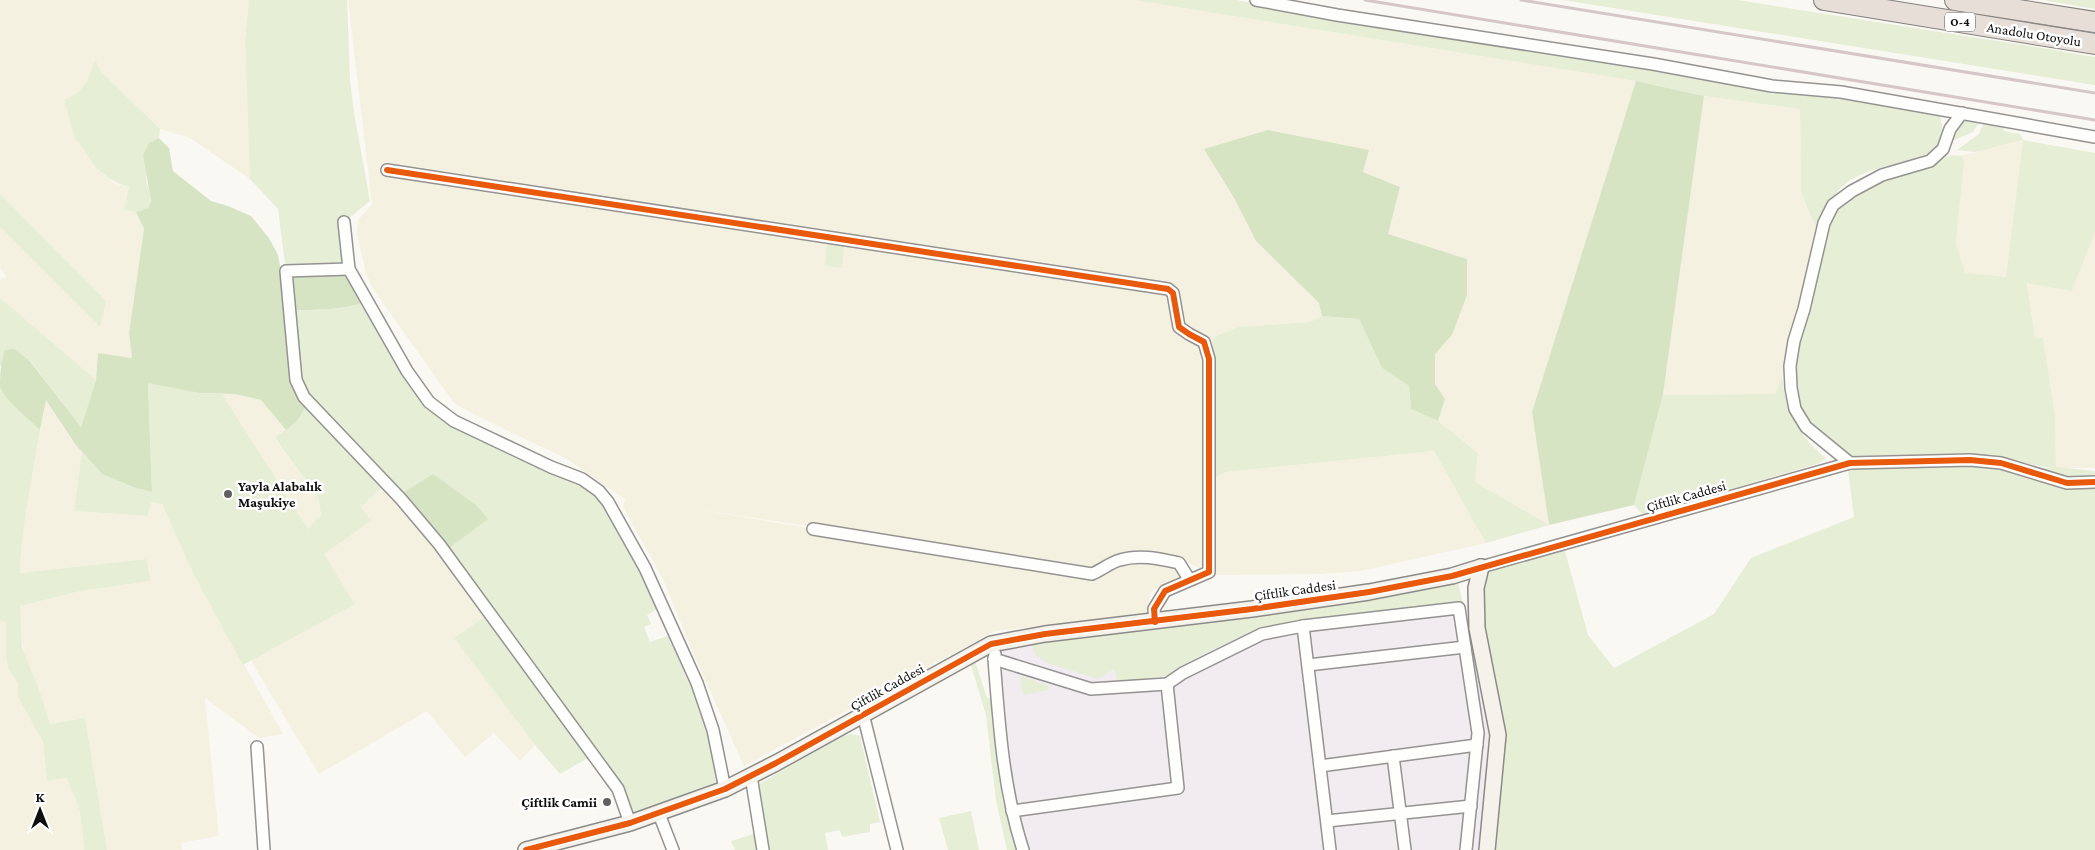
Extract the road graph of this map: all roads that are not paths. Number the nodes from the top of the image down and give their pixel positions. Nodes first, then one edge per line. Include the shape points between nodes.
1 (1256, 0) edge
2 (1824, 0) edge
3 (1956, 0) edge
4 (2095, 22) edge
5 (2095, 44) edge
6 (1962, 113) junction
7 (2095, 137) edge
8 (387, 170) dead end
9 (344, 222) dead end
10 (349, 269) junction
11 (1850, 463) junction
12 (2095, 482) edge
13 (813, 529) dead end
14 (1481, 567) junction
15 (1189, 579) junction
16 (1155, 622) junction
17 (1303, 626) junction
18 (998, 643) junction
19 (1465, 647) junction
20 (994, 659) junction
21 (1308, 665) junction
22 (1167, 684) junction
23 (863, 714) junction
24 (1477, 745) junction
25 (257, 747) dead end
26 (1393, 756) junction
27 (1320, 766) junction
28 (751, 776) junction
29 (725, 789) junction
30 (1471, 806) junction
31 (1012, 811) junction
32 (1400, 813) junction
33 (659, 814) junction
34 (1327, 821) junction
35 (630, 824) junction
36 (264, 850) edge
37 (526, 850) edge
38 (673, 850) edge
39 (763, 850) edge
40 (897, 850) edge
41 (1023, 850) edge
42 (1330, 850) edge
43 (1405, 850) edge
44 (1466, 850) edge
45 (1487, 850) edge

1 - 6 street via 1772,86 1841,92
2 - 5 highway, Anadolu Otoyolu / O-4
3 - 4 highway, Anadolu Otoyolu / O-4
6 - 7 street
6 - 11 street via 1950,129 1943,149 1930,161 1882,175 1852,191 1833,205 1824,223 1794,341 1791,388 1795,409 1806,427
8 - 15 street via 1168,289 1173,294 1180,327 1204,342 1209,359 1209,572
9 - 10 street
10 - 29 street via 407,371 429,402 461,424 582,479 608,502 645,568 697,683 713,730
10 - 35 street via 286,271 299,389 439,544 618,790
11 - 12 street, Çiftlik Caddesi via 1970,460 2001,463 2067,483
11 - 14 street, Çiftlik Caddesi
13 - 15 street via 1092,574 1120,560 1149,557 1179,563
14 - 16 street, Çiftlik Caddesi via 1369,592
14 - 45 street via 1476,588 1477,628 1498,734
15 - 16 street via 1165,591 1154,609
16 - 18 street, Çiftlik Caddesi via 1044,634
17 - 19 street via 1459,608
17 - 21 street
17 - 22 street via 1262,634
18 - 20 street
18 - 23 street, Çiftlik Caddesi
19 - 21 street
19 - 24 street
20 - 22 street via 1091,689
20 - 31 street via 1002,755
21 - 27 street
22 - 31 street via 1178,788
23 - 28 street, Çiftlik Caddesi
23 - 40 street
24 - 26 street
24 - 30 street
25 - 36 street
26 - 27 street
26 - 32 street
27 - 34 street
28 - 29 street, Çiftlik Caddesi
28 - 39 street
29 - 33 street, Çiftlik Caddesi
30 - 32 street
30 - 44 street
31 - 41 street
32 - 34 street
32 - 43 street
33 - 35 street, Çiftlik Caddesi
33 - 38 street
34 - 42 street
35 - 37 street, Çiftlik Caddesi

